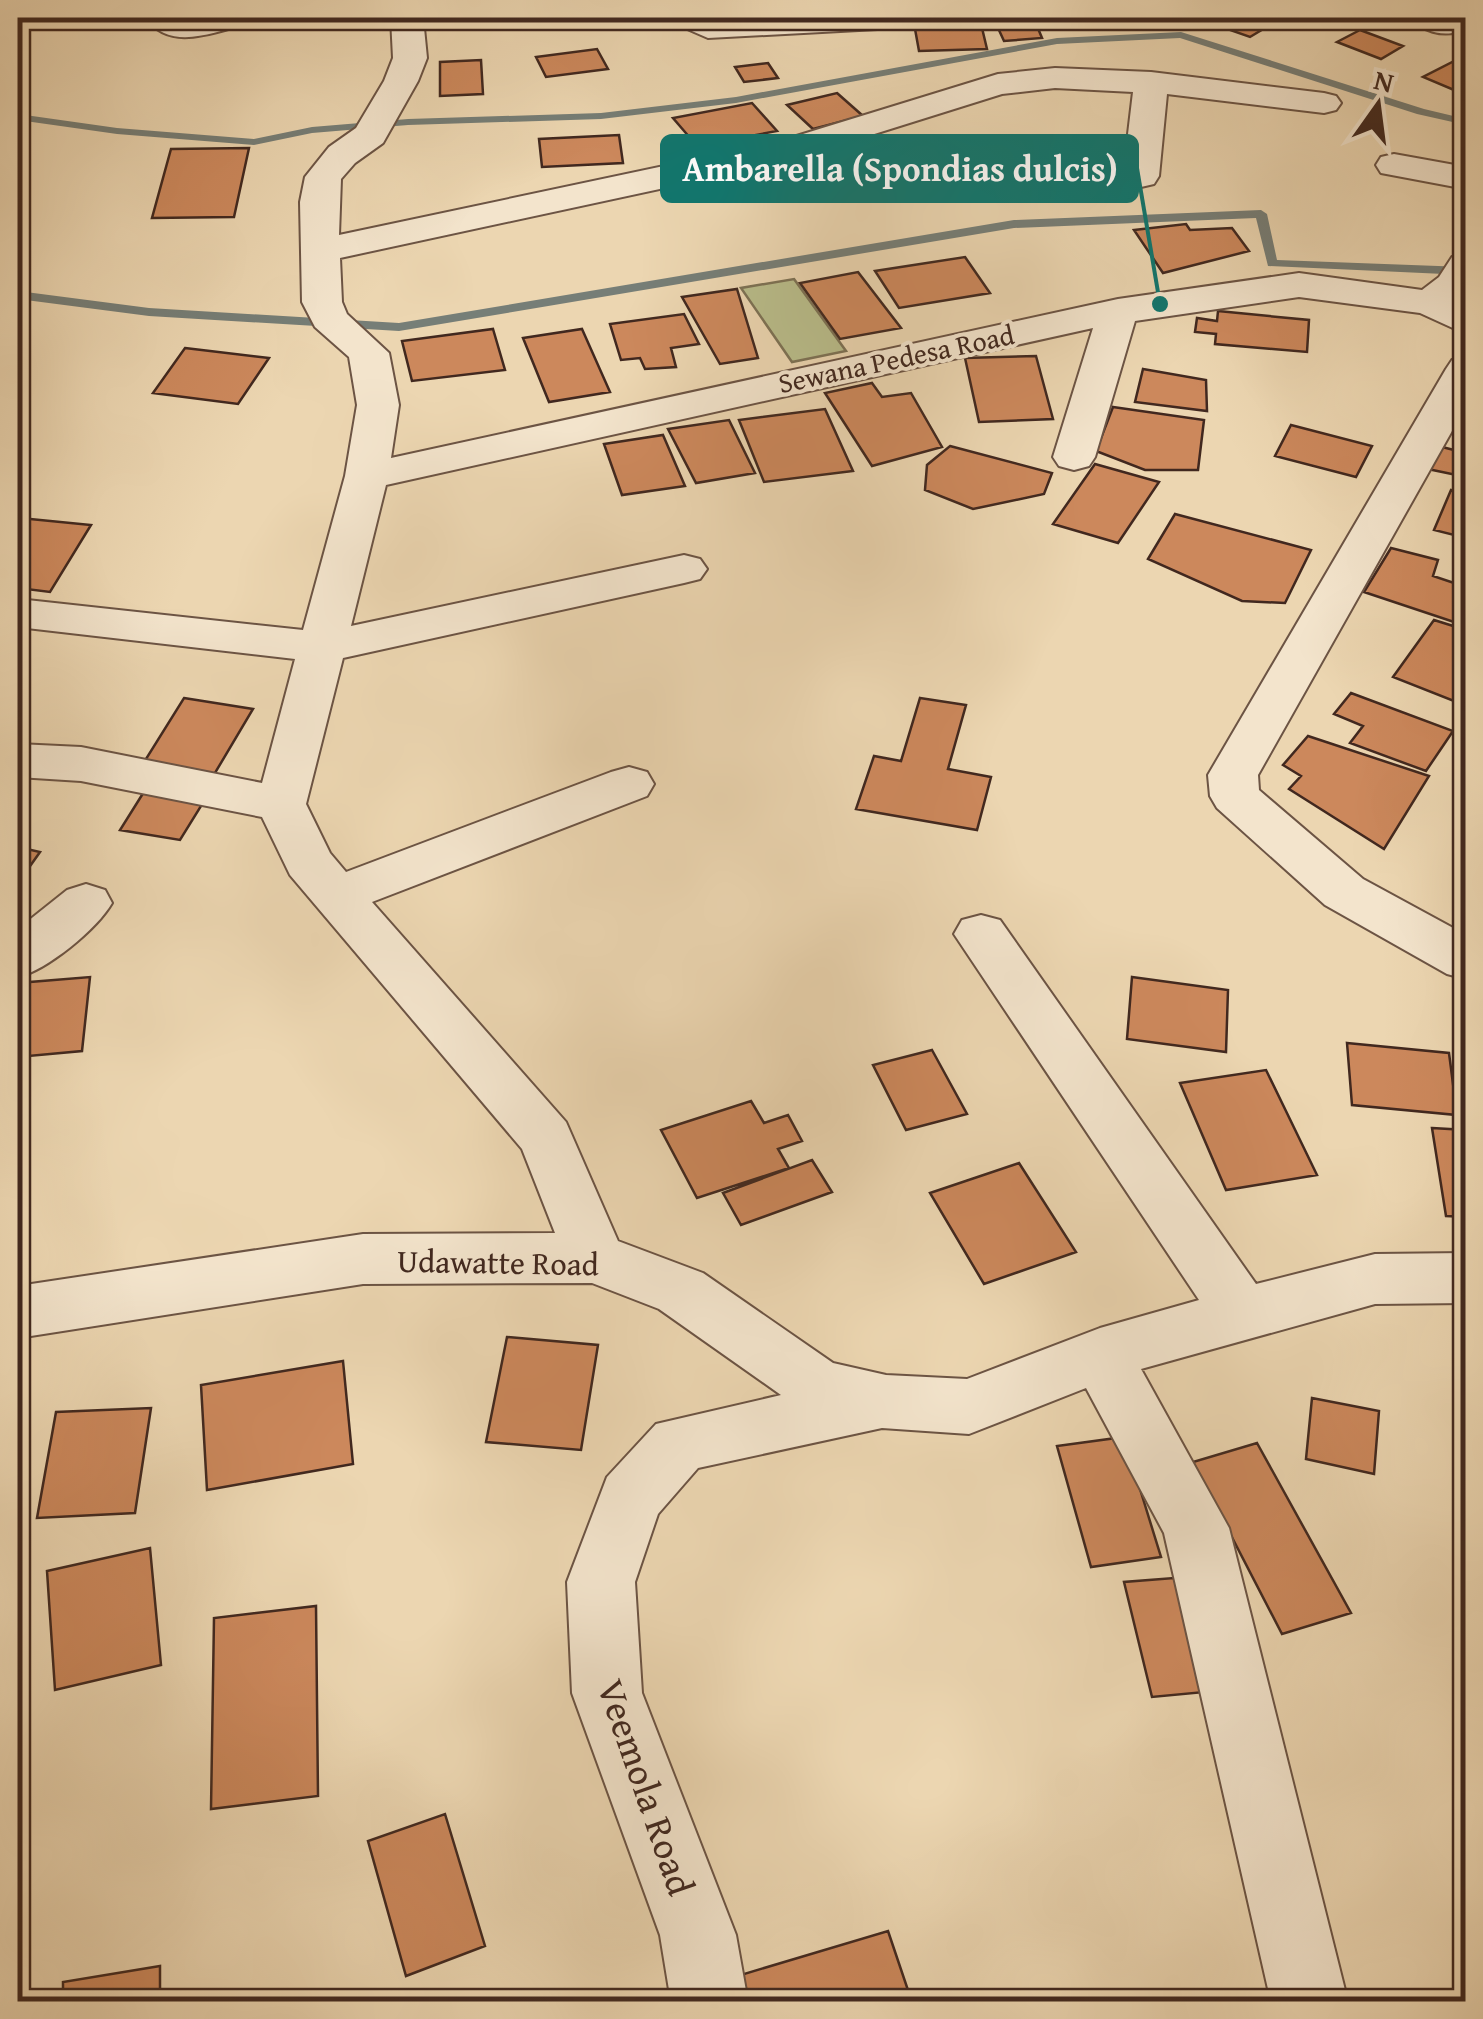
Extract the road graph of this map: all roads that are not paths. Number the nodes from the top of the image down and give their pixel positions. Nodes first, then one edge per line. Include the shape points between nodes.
1 (230, 18) edge
2 (407, 18) edge
3 (690, 18) edge
4 (825, 18) edge
5 (896, 18) edge
6 (169, 23) edge
7 (194, 62) dead end
8 (1150, 82) junction
9 (1324, 103) dead end
10 (1394, 165) dead end
11 (1141, 176) dead end
12 (1466, 178) edge
13 (319, 251) junction
14 (1454, 294) edge
15 (1118, 311) junction
16 (1466, 369) edge
17 (1074, 457) dead end
18 (367, 476) junction
19 (684, 569) dead end
20 (18, 612) edge
21 (324, 648) junction
22 (18, 762) edge
23 (628, 784) dead end
24 (281, 804) junction
25 (338, 896) junction
26 (86, 904) dead end
27 (981, 934) dead end
28 (18, 958) edge
29 (1466, 960) edge
30 (595, 1258) junction
31 (1466, 1278) edge
32 (18, 1312) edge
33 (1242, 1313) junction
34 (1100, 1355) junction
35 (886, 1402) junction
36 (710, 2002) edge
37 (1310, 2002) edge

1 - 6 street
2 - 13 street via 410,58 401,81 370,135 323,177
3 - 4 street via 708,28
4 - 5 street
6 - 7 street
8 - 9 street
8 - 11 street
8 - 13 street via 1056,78 998,84 786,151
10 - 12 street
13 - 18 street via 322,302 370,353 378,406
14 - 15 street, Sewana Pedesa Road via 1299,285
15 - 17 street
15 - 18 street, Sewana Pedesa Road
16 - 29 street via 1233,775 1234,796 1344,892
18 - 21 street
19 - 21 street
20 - 21 street
21 - 24 street
22 - 24 street via 81,764
23 - 25 street
24 - 25 street via 308,862
25 - 30 street via 546,1138
26 - 28 street
27 - 33 street
30 - 32 street, Udawatte Road via 362,1260
30 - 35 street, Udawatte Road via 681,1291 817,1386
31 - 33 street, Udawatte Road via 1375,1279
33 - 34 street, Udawatte Road
34 - 35 street, Udawatte Road via 969,1406
34 - 37 street via 1196,1528
35 - 36 street, Veemola Road via 679,1444 630,1498 601,1582 606,1694 698,1935

